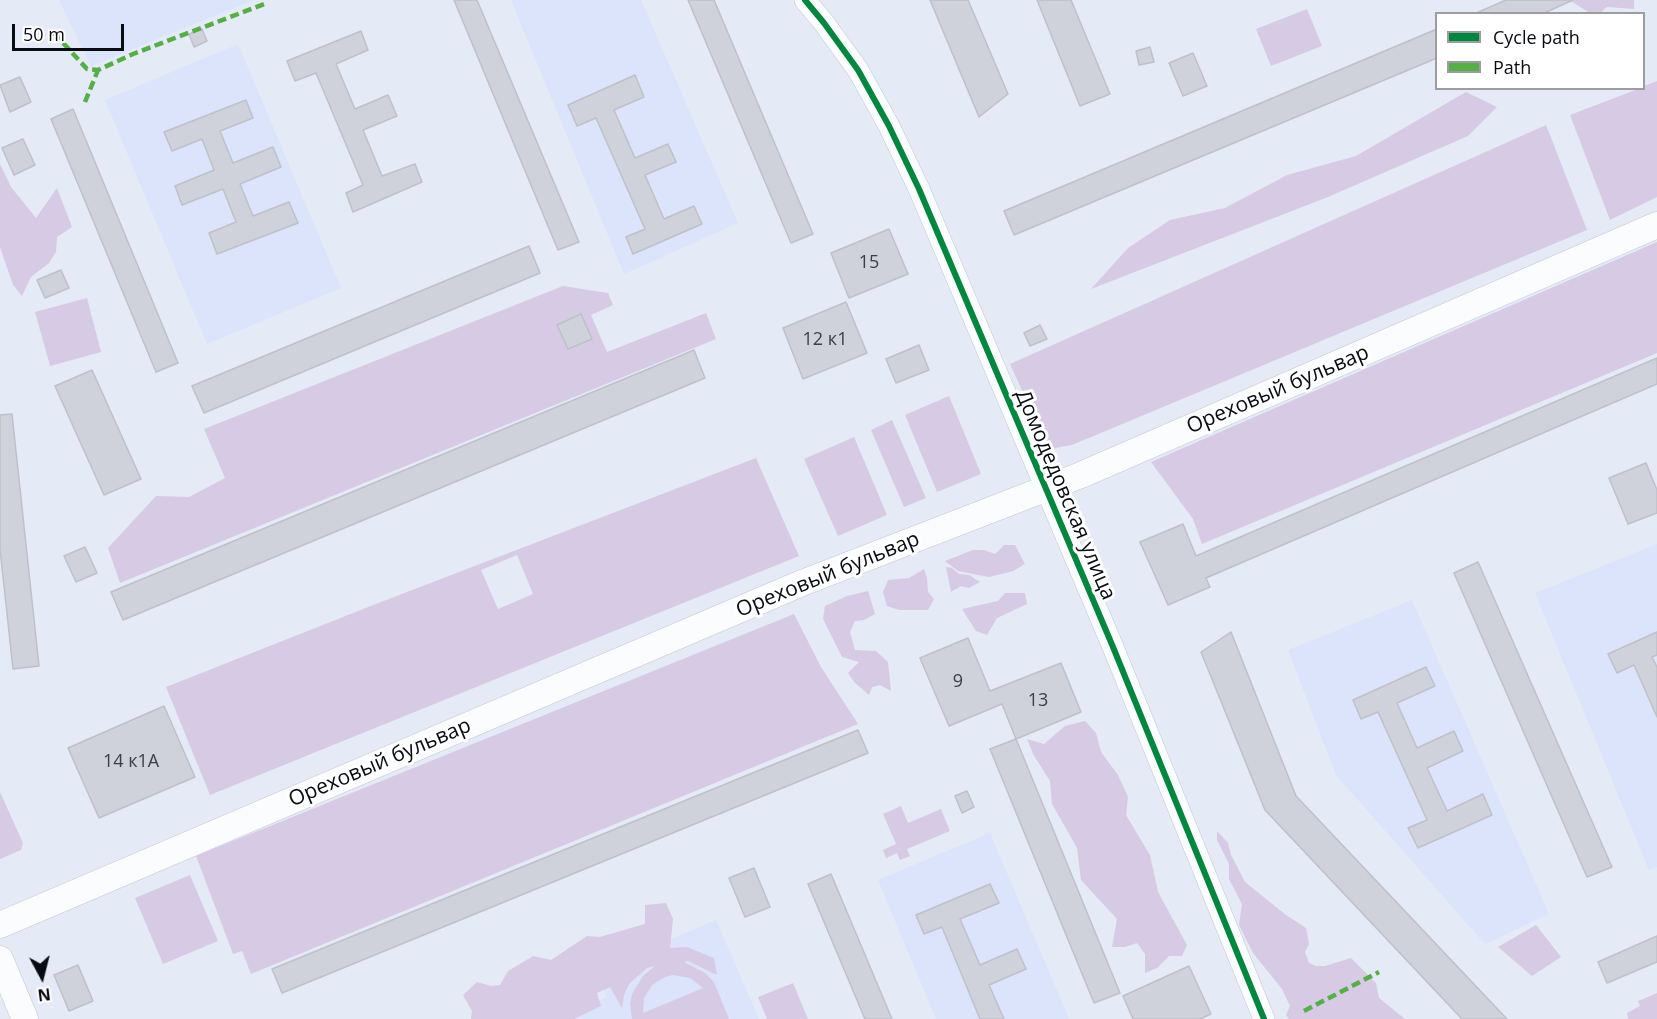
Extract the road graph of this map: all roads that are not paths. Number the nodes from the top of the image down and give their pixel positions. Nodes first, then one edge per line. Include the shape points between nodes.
1 (805, 0) edge
2 (1657, 225) edge
3 (1046, 489) junction
4 (0, 925) edge
5 (0, 959) edge
6 (25, 1019) edge
7 (1264, 1019) edge

1 - 3 street, Домодедовская улица via 858,70 889,126
2 - 3 main road, Ореховый бульвар
3 - 4 main road, Ореховый бульвар via 802,584
3 - 7 street, Домодедовская улица
5 - 6 main road

